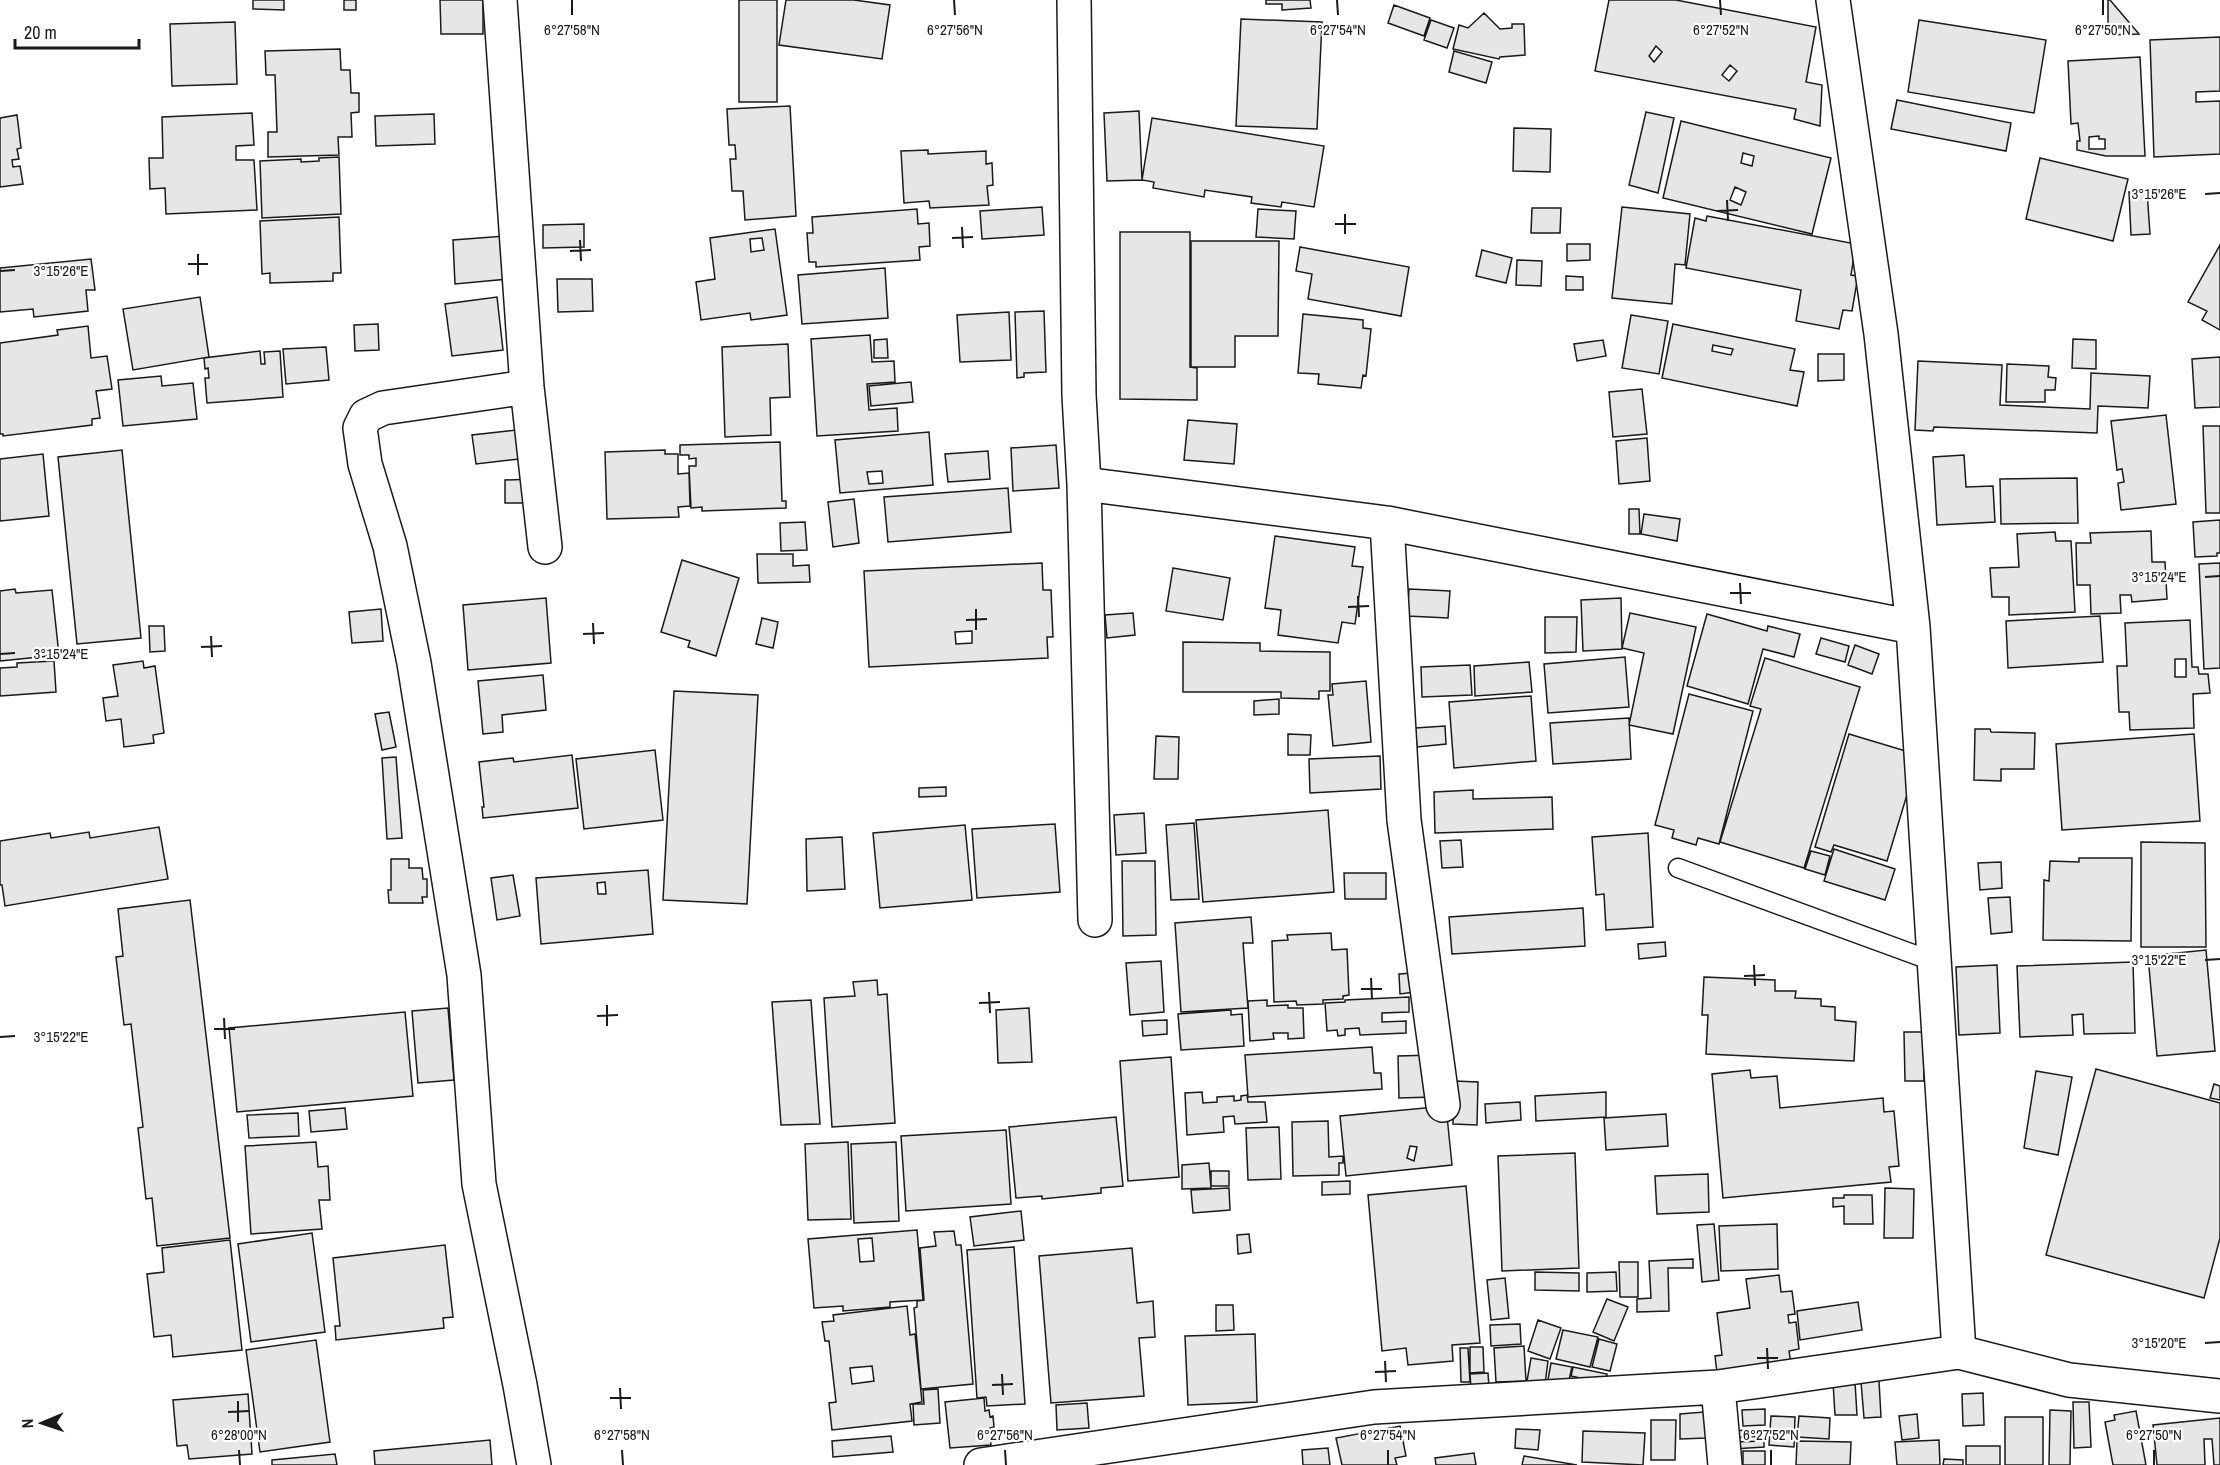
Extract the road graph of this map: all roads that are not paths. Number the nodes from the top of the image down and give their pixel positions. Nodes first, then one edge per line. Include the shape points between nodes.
1 (500, 0) edge
2 (1074, 0) edge
3 (1833, 0) edge
4 (527, 387) junction
5 (1084, 484) junction
6 (1386, 523) junction
7 (545, 547) dead end
8 (1913, 627) junction
9 (1678, 868) dead end
10 (1095, 920) dead end
11 (1935, 962) junction
12 (1443, 1105) dead end
13 (1959, 1352) junction
14 (1718, 1387) junction
15 (2220, 1396) edge
16 (534, 1465) edge
17 (981, 1465) edge
18 (1725, 1465) edge

1 - 4 street
2 - 5 street via 1079,395
3 - 8 street via 1881,334
4 - 7 street
4 - 16 street via 383,408 366,416 360,428 365,464 390,546 414,663 464,975 479,1184
5 - 6 street
5 - 10 street
6 - 8 street
6 - 12 street via 1404,820
8 - 11 street
9 - 11 lane
11 - 13 street
13 - 14 street
13 - 15 street via 2069,1380
14 - 17 street via 1374,1407
14 - 18 street

